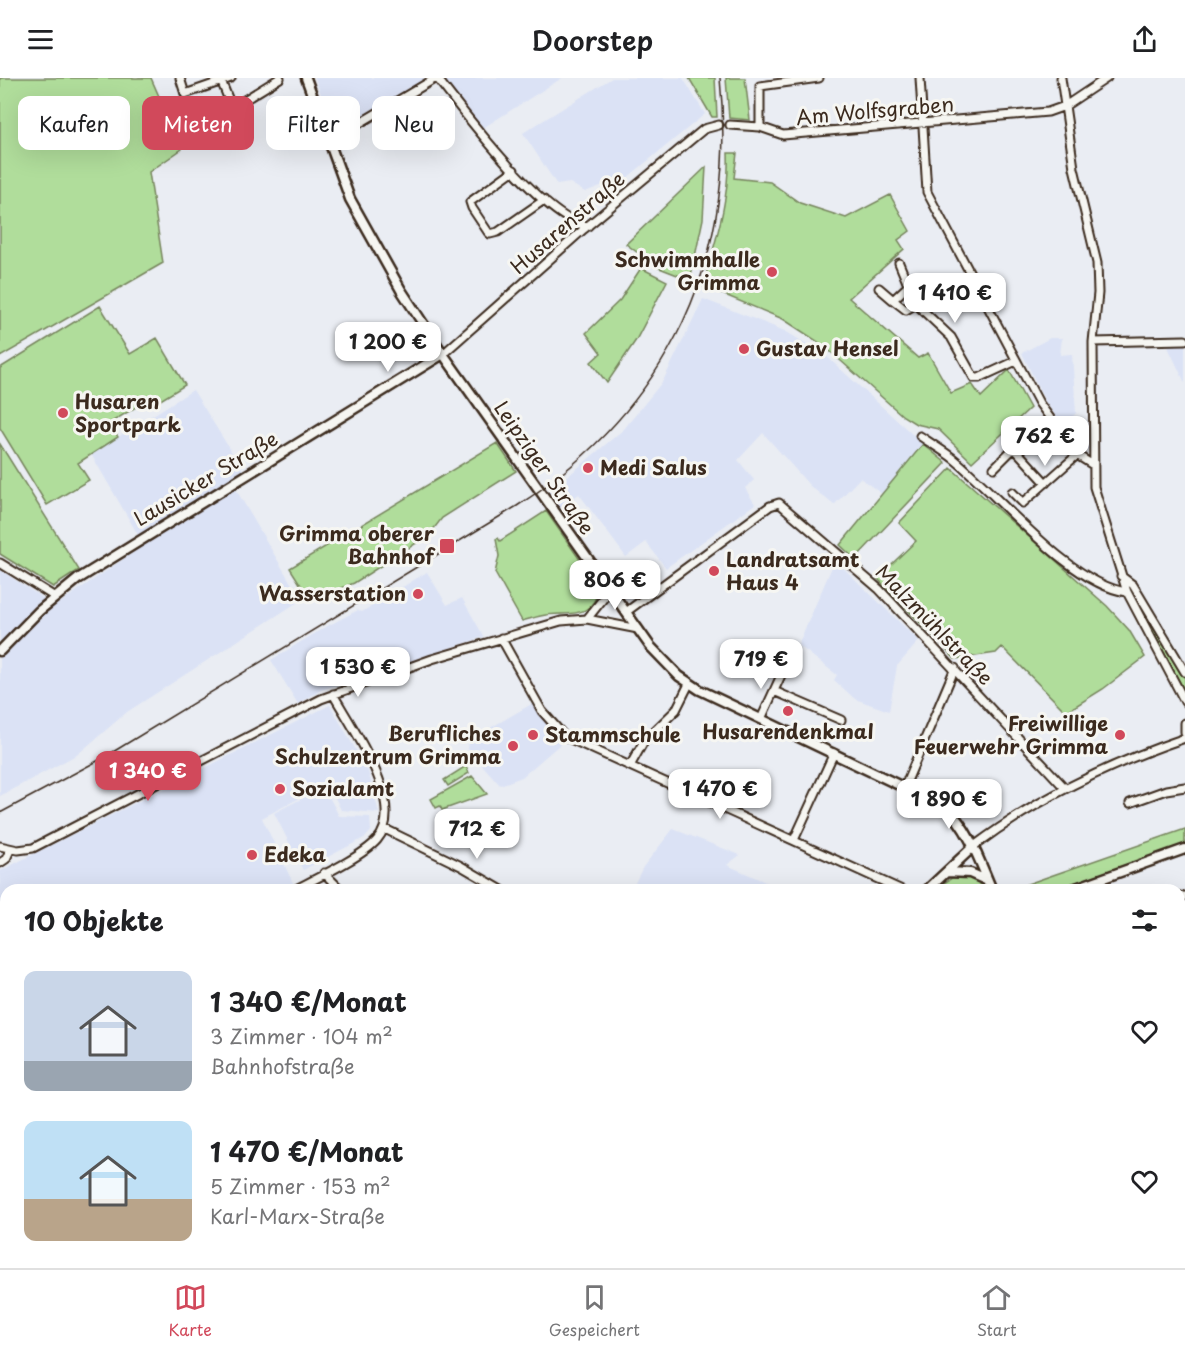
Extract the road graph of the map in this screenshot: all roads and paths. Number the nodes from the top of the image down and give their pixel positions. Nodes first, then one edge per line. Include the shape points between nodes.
1 (180, 78) edge
2 (231, 78) edge
3 (280, 78) edge
4 (306, 78) edge
5 (436, 78) edge
6 (819, 78) edge
7 (920, 78) edge
8 (1061, 78) edge
9 (1107, 78) edge
10 (220, 80) edge
11 (227, 96) edge
12 (251, 96) edge
13 (312, 96) edge
14 (1065, 106) junction
15 (360, 123) edge
16 (923, 123) junction
17 (718, 125) dead end
18 (730, 125) dead end
19 (760, 127) junction
20 (331, 150) edge
21 (514, 170) junction
22 (544, 200) junction
23 (588, 226) junction
24 (898, 263) dead end
25 (909, 285) junction
26 (879, 288) dead end
27 (893, 300) junction
28 (916, 304) junction
29 (1185, 340) edge
30 (1093, 342) junction
31 (443, 354) junction
32 (1016, 361) junction
33 (920, 436) dead end
34 (1077, 455) junction
35 (1093, 465) junction
36 (994, 468) dead end
37 (1046, 483) junction
38 (1012, 492) dead end
39 (0, 563) edge
40 (1122, 576) junction
41 (610, 590) junction
42 (1127, 592) junction
43 (55, 597) junction
44 (626, 612) junction
45 (587, 619) junction
46 (638, 629) junction
47 (501, 638) junction
48 (0, 651) edge
49 (955, 668) junction
50 (783, 671) dead end
51 (1185, 672) edge
52 (689, 684) junction
53 (774, 691) junction
54 (333, 694) junction
55 (1185, 702) edge
56 (761, 719) junction
57 (841, 720) dead end
58 (1185, 723) edge
59 (1185, 732) edge
60 (1185, 738) edge
61 (834, 753) junction
62 (630, 766) junction
63 (905, 786) junction
64 (1185, 787) edge
65 (1064, 788) junction
66 (1130, 803) dead end
67 (385, 829) junction
68 (794, 840) junction
69 (0, 846) edge
70 (974, 846) junction
71 (1185, 849) edge
72 (10, 850) junction
73 (0, 863) edge
74 (946, 872) junction
75 (324, 873) junction
76 (305, 884) edge
77 (335, 884) edge
78 (493, 884) edge
79 (889, 884) edge
80 (933, 884) edge
81 (988, 884) edge
82 (990, 884) edge
83 (1092, 884) edge

1 - 10 street via 185,94
2 - 10 street
3 - 12 street
4 - 13 main road, Leipziger Straße
5 - 15 street
5 - 21 street
6 - 19 street via 760,86
7 - 16 street
8 - 14 street
9 - 14 street, Am Wolfsgraben
10 - 11 street
14 - 16 street, Am Wolfsgraben via 1048,112
14 - 30 street via 1074,168 1097,264
16 - 19 street, Am Wolfsgraben via 783,135
16 - 32 street via 927,192
17 - 23 street, Husarenstraße via 704,129
18 - 19 street
20 - 31 main road, Leipziger Straße via 356,212
21 - 22 street
21 - 22 street via 470,202 490,234
22 - 23 street via 578,225
23 - 31 street, Husarenstraße
24 - 25 street
25 - 27 street
25 - 28 street
26 - 27 street
27 - 28 street via 906,310
28 - 32 street via 951,338 974,378
29 - 30 street
30 - 35 street
31 - 41 main road, Leipziger Straße
31 - 43 main road, Lausicker Straße via 130,545
32 - 34 street via 1039,403
33 - 42 street via 954,459 1077,571 1112,590
34 - 35 street
34 - 37 street
35 - 40 street via 1094,487
36 - 37 street via 1014,448
37 - 38 street via 1023,503
39 - 43 street
40 - 42 street
40 - 51 street via 1133,585
41 - 44 main road, Leipziger Straße
41 - 45 street
42 - 55 street
43 - 48 main road, Lausicker Straße
44 - 46 main road, Leipziger Straße
44 - 49 street, Malzmühlstraße via 779,503 854,566
45 - 46 street
45 - 47 street via 561,621
46 - 52 main road, Leipziger Straße
47 - 54 street
47 - 62 street via 542,711 560,732
49 - 63 street
49 - 65 street, Malzmühlstraße
50 - 53 street
52 - 56 main road, Leipziger Straße
52 - 62 street via 676,710 644,741
53 - 56 street
53 - 57 street
54 - 67 street via 385,794
54 - 72 street via 33,848
56 - 61 main road, Leipziger Straße
58 - 59 street
60 - 65 street
61 - 63 main road, Leipziger Straße
61 - 68 street
62 - 68 street
63 - 70 main road, Leipziger Straße via 947,808
64 - 66 street
65 - 70 street
67 - 75 street via 368,848
67 - 78 street
68 - 79 street
69 - 72 street
70 - 74 main road
70 - 82 main road, Leipziger Straße
71 - 83 main road
72 - 73 street
74 - 80 main road
74 - 81 main road via 970,873
75 - 76 street
75 - 77 street

